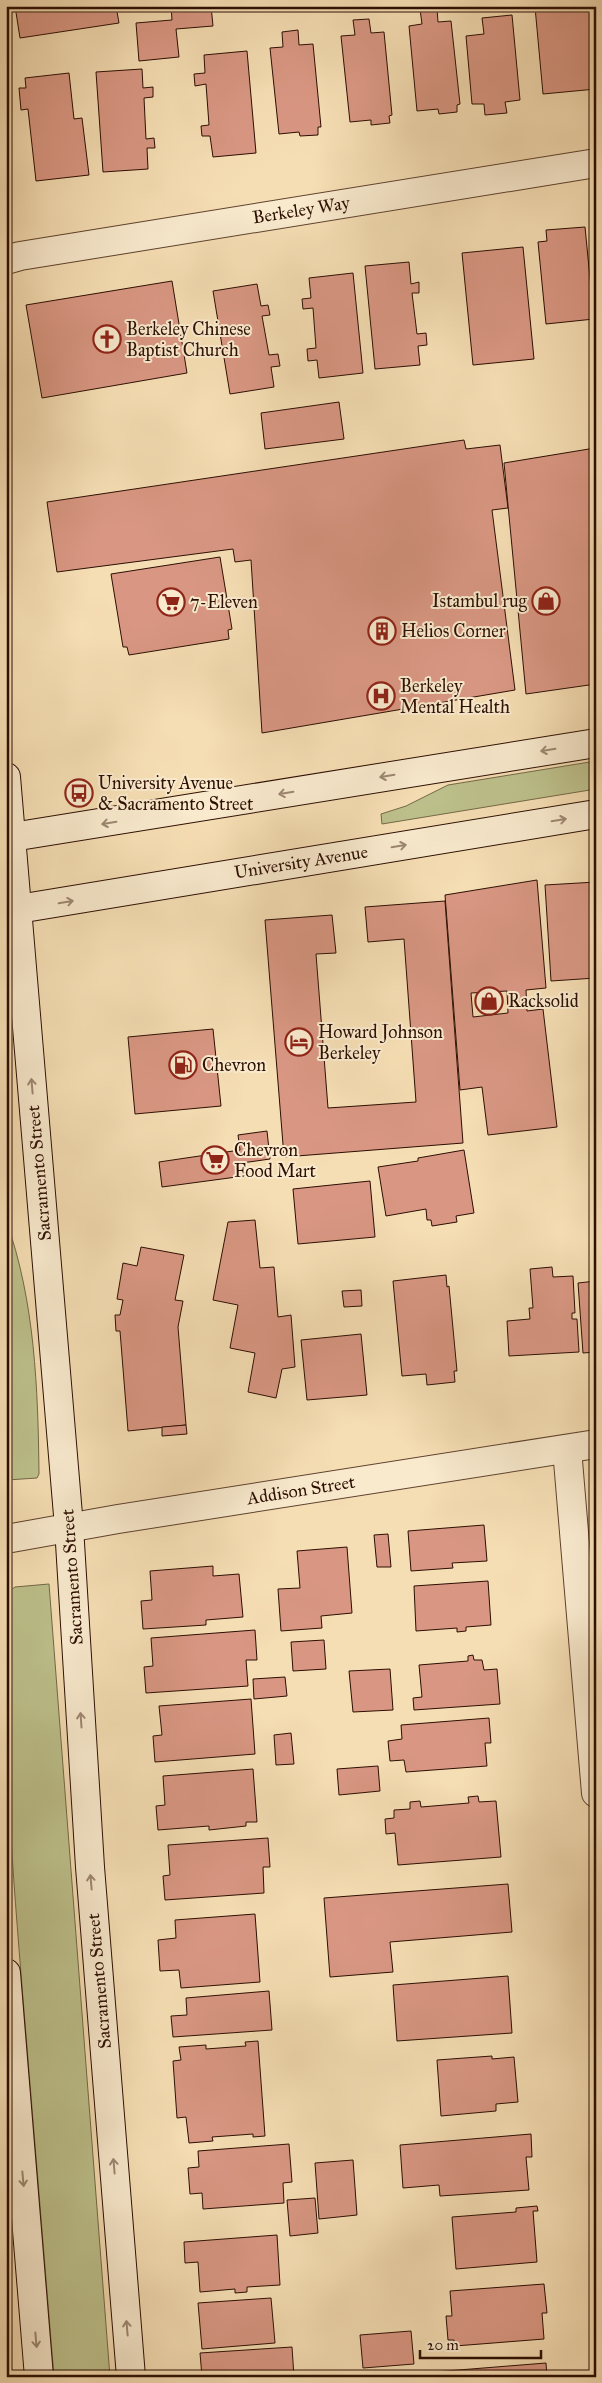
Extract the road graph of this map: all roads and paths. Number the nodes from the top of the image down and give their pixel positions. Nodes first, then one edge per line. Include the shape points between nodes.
1 (596, 163) edge
2 (6, 260) edge
3 (596, 743) edge
4 (6, 777) edge
5 (596, 814) edge
6 (9, 838) edge
7 (12, 911) edge
8 (596, 1444) edge
9 (568, 1449) junction
10 (69, 1527) junction
11 (6, 1539) edge
12 (596, 1793) edge
13 (6, 1973) edge
14 (39, 2377) edge
15 (131, 2377) edge

1 - 2 street, Berkeley Way
3 -> 6 street
4 - 6 street, Sacramento Street
7 -> 5 street, University Avenue
6 - 7 street, Sacramento Street
10 -> 7 street, Sacramento Street
8 - 9 street, Addison Street
9 - 10 street, Addison Street
9 - 12 street
10 - 11 street, Addison Street
15 -> 10 street, Sacramento Street via 90,1867
13 -> 14 street

